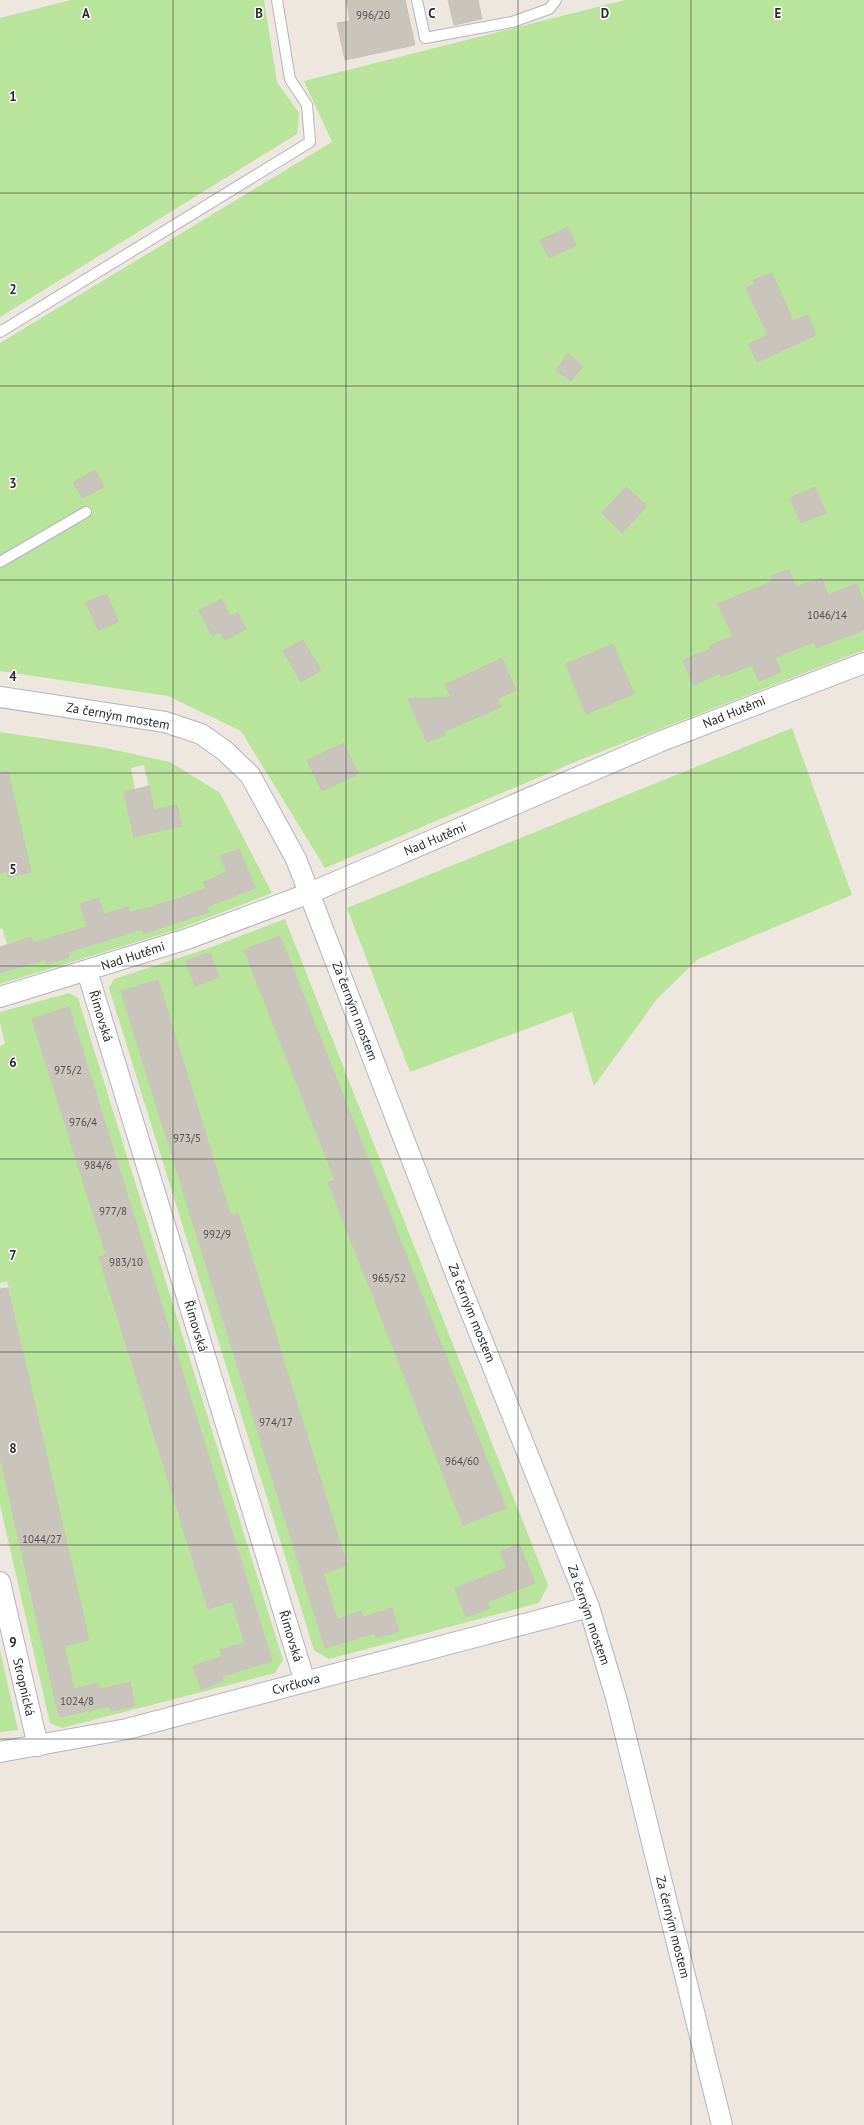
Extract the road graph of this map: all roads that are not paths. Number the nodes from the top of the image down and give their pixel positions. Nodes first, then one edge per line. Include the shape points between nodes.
1 (277, 0) edge
2 (417, 0) edge
3 (556, 0) edge
4 (0, 332) edge
5 (86, 512) dead end
6 (0, 562) edge
7 (864, 663) edge
8 (0, 697) edge
9 (310, 893) junction
10 (87, 970) junction
11 (0, 997) edge
12 (0, 1582) edge
13 (589, 1607) junction
14 (305, 1682) junction
15 (38, 1746) junction
16 (0, 1752) edge
17 (722, 2125) edge

1 - 4 lane via 290,79 308,105 310,142
2 - 3 lane via 426,38 512,22 549,9
5 - 6 lane
7 - 9 street, Nad Hutěmi via 659,742
8 - 9 street, Za černým mostem via 165,722 201,734 225,751 250,775 296,859
9 - 10 street, Nad Hutěmi via 186,939
9 - 13 street, Za černým mostem via 457,1277
10 - 11 street, Nad Hutěmi
10 - 14 street, Římovská
12 - 15 street, Stropnická
13 - 14 street, Cvrčkova
13 - 17 street, Za černým mostem via 617,1701
14 - 15 street, Cvrčkova via 127,1729
15 - 16 street, Cvrčkova

